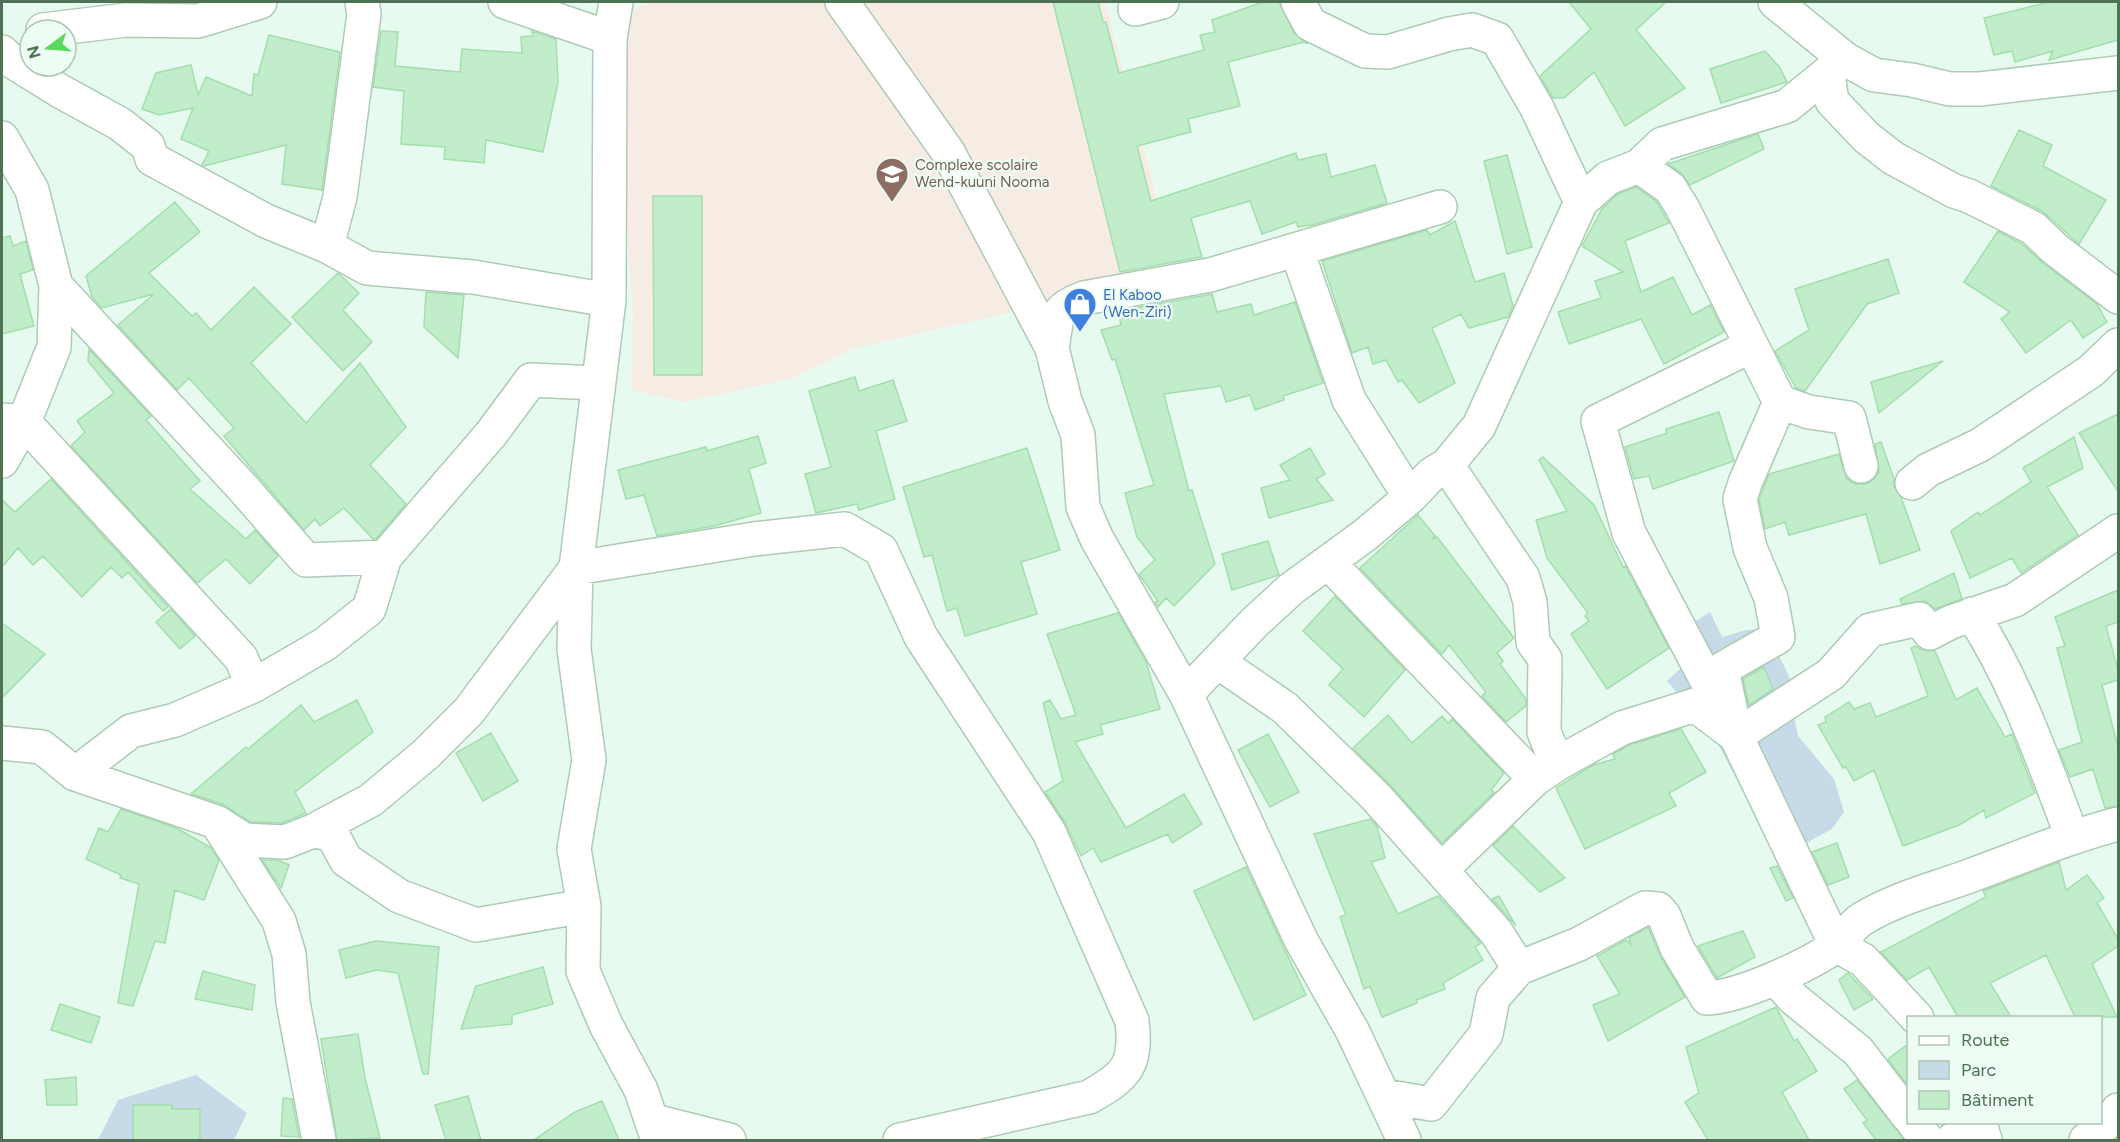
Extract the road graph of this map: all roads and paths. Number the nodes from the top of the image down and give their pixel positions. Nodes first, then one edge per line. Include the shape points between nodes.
1 (260, 2) edge
2 (362, 2) edge
3 (505, 2) edge
4 (616, 2) edge
5 (842, 2) edge
6 (1276, 2) edge
7 (1296, 2) edge
8 (1775, 2) edge
9 (123, 11) edge
10 (78, 22) edge
11 (18, 33) edge
12 (2, 35) edge
13 (610, 38) junction
14 (2, 52) edge
15 (1837, 67) junction
16 (2118, 73) edge
17 (2, 138) edge
18 (1638, 166) junction
19 (1581, 202) junction
20 (1440, 207) dead end
21 (327, 246) junction
22 (1297, 251) junction
23 (57, 286) junction
24 (2118, 297) edge
25 (609, 300) junction
26 (2118, 345) edge
27 (1751, 346) junction
28 (1052, 348) junction
29 (597, 383) junction
30 (1780, 402) junction
31 (13, 421) edge
32 (2, 461) edge
33 (1447, 465) junction
34 (1861, 466) dead end
35 (1912, 483) dead end
36 (1410, 497) junction
37 (2118, 531) edge
38 (385, 557) junction
39 (1328, 562) junction
40 (576, 568) junction
41 (1972, 614) junction
42 (1218, 662) junction
43 (253, 686) junction
44 (1186, 694) junction
45 (1736, 736) junction
46 (2, 743) edge
47 (1546, 771) junction
48 (75, 774) junction
49 (216, 822) junction
50 (2118, 824) edge
51 (313, 831) junction
52 (2072, 836) junction
53 (1442, 869) junction
54 (584, 906) junction
55 (1836, 945) junction
56 (1519, 968) junction
57 (1775, 978) junction
58 (1916, 1016) edge
59 (1384, 1096) junction
60 (1907, 1115) edge
61 (2117, 1116) edge
62 (1915, 1124) edge
63 (1981, 1129) edge
64 (657, 1136) edge
65 (319, 1140) edge
66 (729, 1140) edge
67 (900, 1140) edge
68 (1404, 1140) edge
69 (1927, 1140) edge
70 (1952, 1140) edge
71 (2086, 1140) edge

1 - 9 street via 198,21
2 - 21 street via 364,14 340,197
3 - 13 street
4 - 13 street
5 - 28 street via 948,152
6 - 7 street via 1281,6
7 - 19 street via 1310,24 1365,51 1388,52 1472,30 1497,39 1537,108
8 - 15 street
9 - 10 street
11 - 12 street
13 - 25 street
14 - 21 street via 120,124 148,146 152,159 266,221
15 - 16 street via 1950,89
15 - 18 street via 1787,106 1662,144
15 - 24 street via 1832,101 1866,137 1893,158 2033,228
17 - 23 street via 32,190
18 - 19 street via 1608,178
18 - 27 street via 1670,188
19 - 33 street via 1479,426
20 - 22 street
21 - 25 street via 367,268 473,277
22 - 28 street via 1210,275 1084,297 1066,304 1059,311
22 - 36 street via 1349,400
23 - 31 street via 54,347
23 - 38 street via 306,560
25 - 29 street
26 - 35 street via 2091,371 1980,445 1928,470
27 - 30 street
27 - 45 street via 1598,421 1629,533
28 - 44 street via 1078,435 1083,507 1127,595
29 - 38 street via 531,380 491,434
29 - 40 street
30 - 34 street via 1809,412 1849,418
30 - 45 street via 1740,499 1750,548 1771,598 1778,637 1722,669
31 - 32 street
31 - 43 street via 241,658
33 - 36 street via 1432,474
33 - 47 street via 1523,578 1530,602 1533,642 1545,659
36 - 39 street
37 - 41 street via 2015,600
38 - 43 street via 369,609 325,644
39 - 42 street via 1291,589
39 - 47 street
40 - 51 street via 469,711 426,754 370,800
40 - 54 street via 574,649 589,760 574,849
40 - 67 street via 754,539 845,529 881,550 921,637 1043,822 1132,1021 1136,1049 1126,1070 1112,1084 1089,1097
41 - 45 street via 1930,633 1919,619 1870,630 1831,674
41 - 52 street via 1986,635 2031,732
42 - 44 street
42 - 53 street via 1285,708 1376,797
43 - 48 street via 175,720 131,731
44 - 59 street via 1301,940
45 - 47 street via 1695,705 1622,728
45 - 55 street
46 - 48 street via 42,747
47 - 53 street
48 - 49 street
49 - 51 street via 244,840 285,842
49 - 65 street via 279,921 289,954 292,1002
50 - 52 street
51 - 54 street via 332,834 346,860 399,896 476,925
52 - 55 street via 1905,898 1860,920
53 - 56 street via 1496,932
54 - 64 street via 583,971
55 - 57 street
55 - 58 street via 1863,960
56 - 57 street via 1579,944 1645,908 1658,909 1664,916 1677,948 1707,998 1724,998
56 - 59 street via 1493,998 1486,1034 1431,1104
57 - 60 street via 1794,999 1858,1051
59 - 68 street
61 - 71 street
62 - 69 street
63 - 70 street
64 - 66 street

